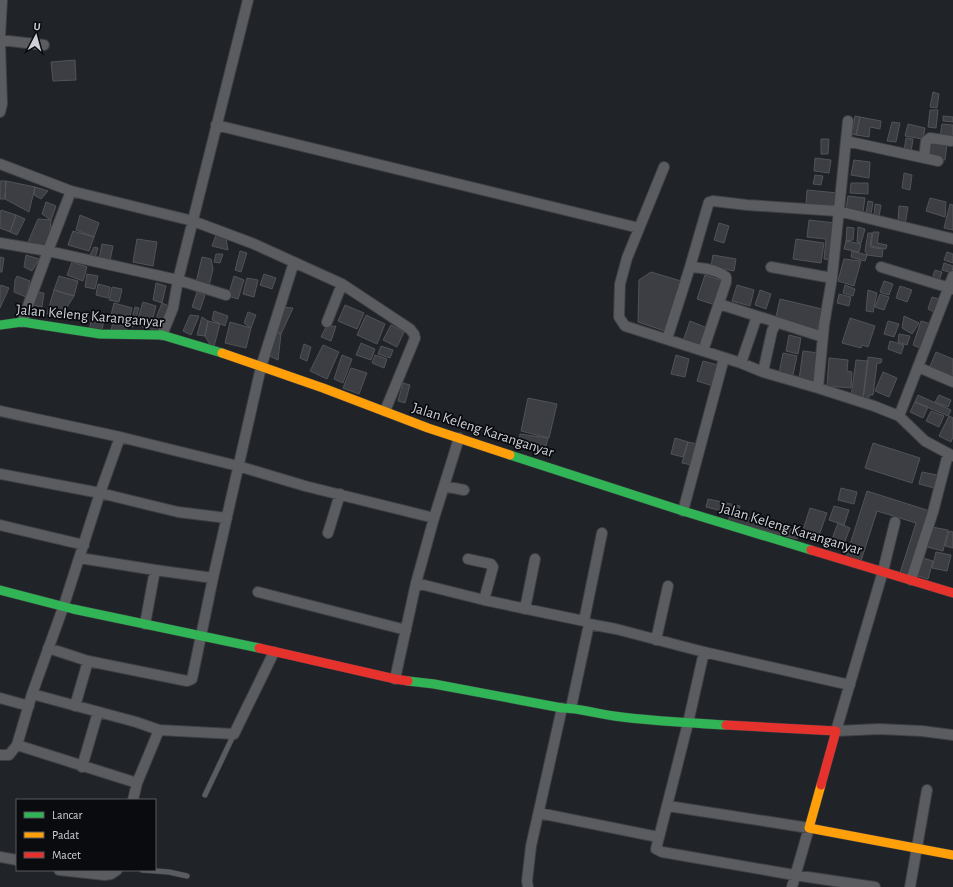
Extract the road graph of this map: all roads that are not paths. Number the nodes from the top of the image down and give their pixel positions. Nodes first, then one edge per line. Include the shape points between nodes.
1 (2, 0) edge
2 (248, 0) edge
3 (0, 40) edge
4 (44, 45) dead end
5 (1, 106) edge
6 (848, 121) dead end
7 (216, 125) junction
8 (952, 141) dead end
9 (846, 142) junction
10 (924, 158) junction
11 (938, 161) dead end
12 (0, 164) edge
13 (664, 167) dead end
14 (71, 191) junction
15 (838, 211) junction
16 (193, 221) junction
17 (639, 228) junction
18 (953, 239) edge
19 (0, 243) edge
20 (48, 251) junction
21 (294, 262) junction
22 (690, 267) junction
23 (771, 267) dead end
24 (881, 267) dead end
25 (953, 276) edge
26 (832, 278) junction
27 (178, 280) junction
28 (342, 284) junction
29 (951, 288) edge
30 (226, 296) dead end
31 (719, 304) junction
32 (757, 316) junction
33 (22, 322) junction
34 (327, 322) dead end
35 (776, 323) junction
36 (1, 324) edge
37 (162, 335) junction
38 (824, 338) junction
39 (667, 339) junction
40 (703, 351) junction
41 (724, 358) junction
42 (741, 363) junction
43 (261, 367) junction
44 (918, 367) junction
45 (763, 372) junction
46 (953, 382) edge
47 (818, 388) junction
48 (0, 411) edge
49 (385, 412) junction
50 (899, 416) junction
51 (120, 437) junction
52 (459, 438) junction
53 (950, 455) edge
54 (238, 466) junction
55 (0, 474) edge
56 (444, 486) junction
57 (464, 490) dead end
58 (100, 493) junction
59 (340, 494) junction
60 (683, 511) junction
61 (227, 518) junction
62 (434, 518) junction
63 (895, 522) dead end
64 (0, 525) edge
65 (328, 534) dead end
66 (602, 534) dead end
67 (84, 545) junction
68 (80, 558) junction
69 (468, 559) dead end
70 (535, 559) dead end
71 (155, 570) junction
72 (883, 571) junction
73 (213, 578) junction
74 (911, 580) junction
75 (416, 583) junction
76 (668, 586) dead end
77 (0, 590) edge
78 (258, 592) dead end
79 (953, 594) edge
80 (484, 600) junction
81 (64, 605) junction
82 (525, 609) junction
83 (587, 622) junction
84 (146, 624) junction
85 (406, 630) junction
86 (200, 635) junction
87 (656, 640) junction
88 (48, 648) junction
89 (274, 652) junction
90 (704, 652) junction
91 (88, 661) junction
92 (395, 679) junction
93 (850, 685) junction
94 (32, 694) junction
95 (0, 698) edge
96 (29, 706) junction
97 (75, 706) junction
98 (567, 708) junction
99 (98, 712) junction
100 (688, 723) junction
101 (159, 730) junction
102 (836, 730) junction
103 (234, 734) junction
104 (953, 735) edge
105 (17, 745) junction
106 (0, 756) edge
107 (82, 767) junction
108 (137, 783) junction
109 (927, 790) dead end
110 (205, 796) dead end
111 (133, 799) edge
112 (668, 806) junction
113 (539, 813) junction
114 (809, 828) junction
115 (658, 838) junction
116 (917, 848) junction
117 (953, 855) edge
118 (0, 857) edge
119 (16, 860) edge
120 (68, 871) edge
121 (116, 871) edge
122 (156, 871) edge
123 (794, 875) junction
124 (187, 876) dead end
125 (528, 887) edge
126 (792, 887) edge
127 (875, 887) edge
128 (910, 887) edge

1 - 3 street
2 - 7 street
3 - 4 street
3 - 5 street
6 - 9 street
7 - 16 street
7 - 17 street
8 - 10 street via 930,138 926,141
9 - 10 street
9 - 15 street
10 - 11 street
12 - 14 street
13 - 17 street
14 - 16 street
14 - 20 street
15 - 18 street
15 - 22 street via 711,201
15 - 26 street
16 - 21 street
16 - 27 street
17 - 39 street via 626,258 620,284 619,317 625,326
19 - 20 street
20 - 27 street
20 - 33 street
21 - 28 street
21 - 43 street
22 - 31 street via 722,273 726,277 726,285
22 - 39 street
23 - 26 street
24 - 29 street
25 - 29 street
26 - 38 street
27 - 30 street
27 - 37 street via 173,308
28 - 34 street
28 - 49 street via 414,334 415,338
29 - 44 street
31 - 32 street
31 - 40 street
32 - 35 street
32 - 42 street
33 - 36 street, Jalan Keleng Karanganyar
33 - 37 street, Jalan Keleng Karanganyar via 100,334
35 - 38 street
35 - 45 street
37 - 43 street, Jalan Keleng Karanganyar
38 - 47 street
39 - 40 street
40 - 41 street
41 - 42 street
41 - 60 street
42 - 45 street
43 - 49 street, Jalan Keleng Karanganyar
43 - 54 street
44 - 46 street
44 - 50 street
45 - 47 street
47 - 50 street
48 - 51 street
49 - 52 street, Jalan Keleng Karanganyar
50 - 53 street via 925,441
51 - 54 street
51 - 58 street
52 - 56 street
52 - 60 street, Jalan Keleng Karanganyar
53 - 74 street
54 - 59 street
54 - 61 street
55 - 58 street
56 - 57 street
56 - 62 street
58 - 61 street via 178,512
58 - 67 street
59 - 62 street
59 - 65 street
60 - 72 street, Jalan Keleng Karanganyar
61 - 73 street
62 - 75 street
63 - 72 street
64 - 67 street
66 - 83 street
67 - 68 street
68 - 71 street
68 - 81 street
69 - 80 street via 493,566
70 - 82 street
71 - 73 street
71 - 84 street
72 - 74 street, Jalan Keleng Karanganyar
72 - 93 street
73 - 86 street
74 - 79 street, Jalan Keleng Karanganyar
75 - 80 street
75 - 85 street
76 - 87 street
77 - 81 street
78 - 85 street
80 - 82 street
81 - 84 street
81 - 88 street
82 - 83 street
83 - 87 street
83 - 98 street
84 - 86 street
85 - 92 street
86 - 89 street
86 - 91 street via 191,680
87 - 90 street
88 - 91 street
88 - 94 street
89 - 92 street
89 - 103 street
90 - 93 street
90 - 100 street
91 - 97 street
92 - 98 street
93 - 102 street
94 - 96 street
94 - 97 street
95 - 96 street
96 - 105 street
97 - 99 street
98 - 100 street via 614,716
98 - 113 street
99 - 101 street
99 - 107 street
100 - 102 street
100 - 112 street
101 - 103 street
101 - 108 street
102 - 104 street via 922,731
102 - 114 street
103 - 110 lane
105 - 106 street via 9,754
105 - 107 street
107 - 108 street
108 - 111 street
109 - 116 street
112 - 114 street
112 - 115 street
113 - 115 street
113 - 125 street via 530,846
114 - 116 street
114 - 123 street
115 - 123 street via 656,849 662,852
116 - 117 street
116 - 128 street
118 - 119 street
120 - 121 street via 105,875
122 - 124 lane
123 - 126 street
123 - 127 street

